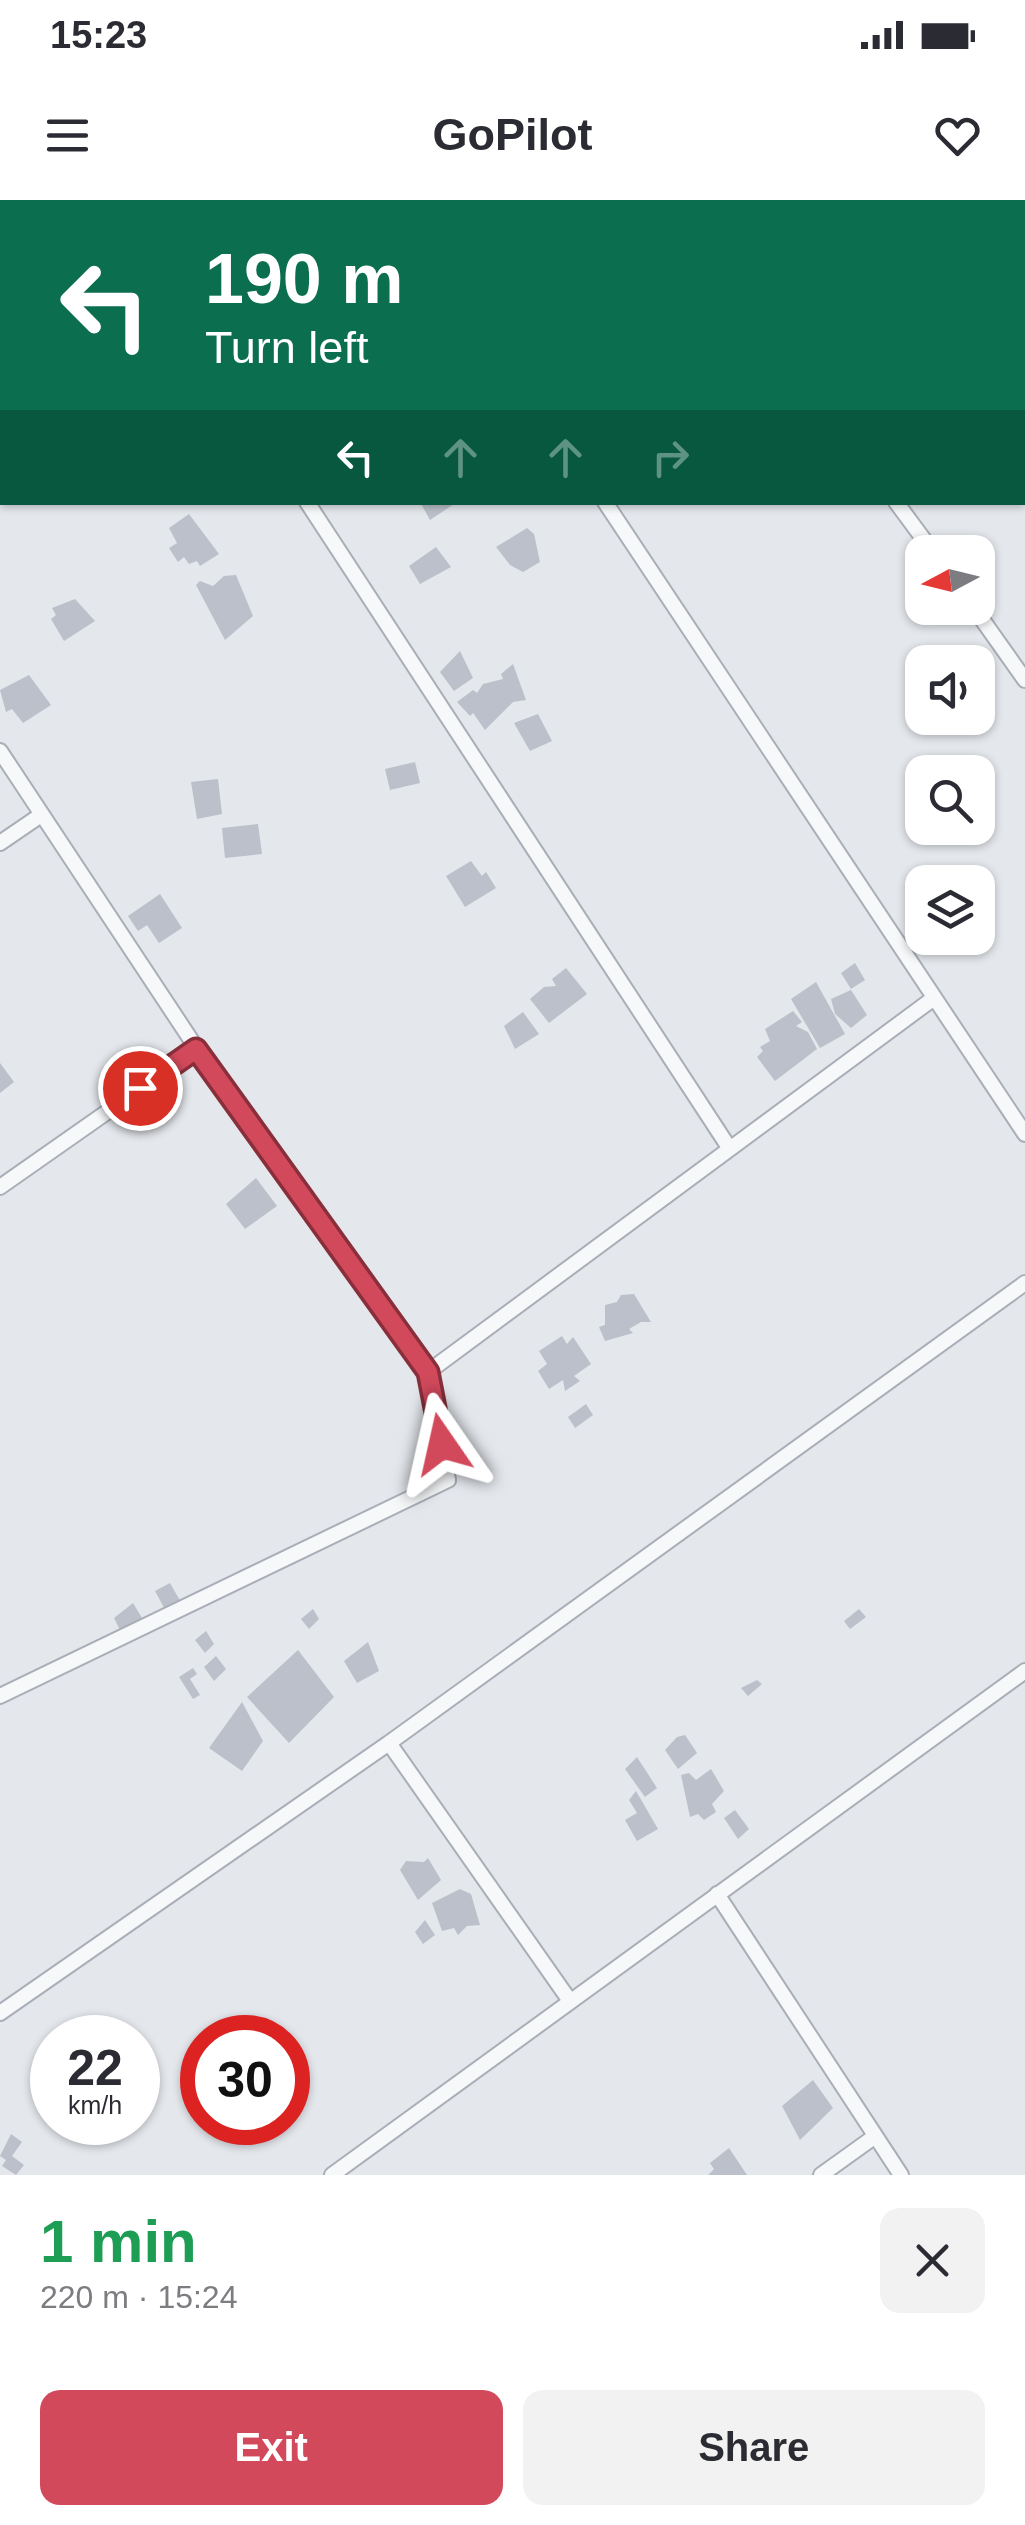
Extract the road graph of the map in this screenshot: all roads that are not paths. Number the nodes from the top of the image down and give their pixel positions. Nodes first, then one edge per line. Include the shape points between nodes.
1 (309, 505) edge
2 (607, 505) edge
3 (898, 505) edge
4 (921, 535) edge
5 (986, 625) edge
6 (1025, 680) edge
7 (0, 752) edge
8 (41, 815) junction
9 (0, 844) edge
10 (934, 998) junction
11 (196, 1049) junction
12 (1025, 1134) edge
13 (728, 1146) junction
14 (0, 1187) edge
15 (1025, 1283) edge
16 (428, 1372) junction
17 (1025, 1671) edge
18 (0, 1696) edge
19 (389, 1743) junction
20 (718, 1894) junction
21 (570, 2000) junction
22 (0, 2014) edge
23 (874, 2137) junction
24 (332, 2175) edge
25 (821, 2175) edge
26 (902, 2175) edge

1 - 13 street
2 - 10 street
3 - 4 street
5 - 6 street
7 - 8 street
8 - 9 street
8 - 11 street
10 - 12 street
10 - 13 street
11 - 14 street
11 - 16 street
13 - 16 street
15 - 19 street
16 - 18 street via 448,1480
17 - 20 street
19 - 21 street
19 - 22 street
20 - 21 street
20 - 23 street
21 - 24 street
23 - 25 street
23 - 26 street

